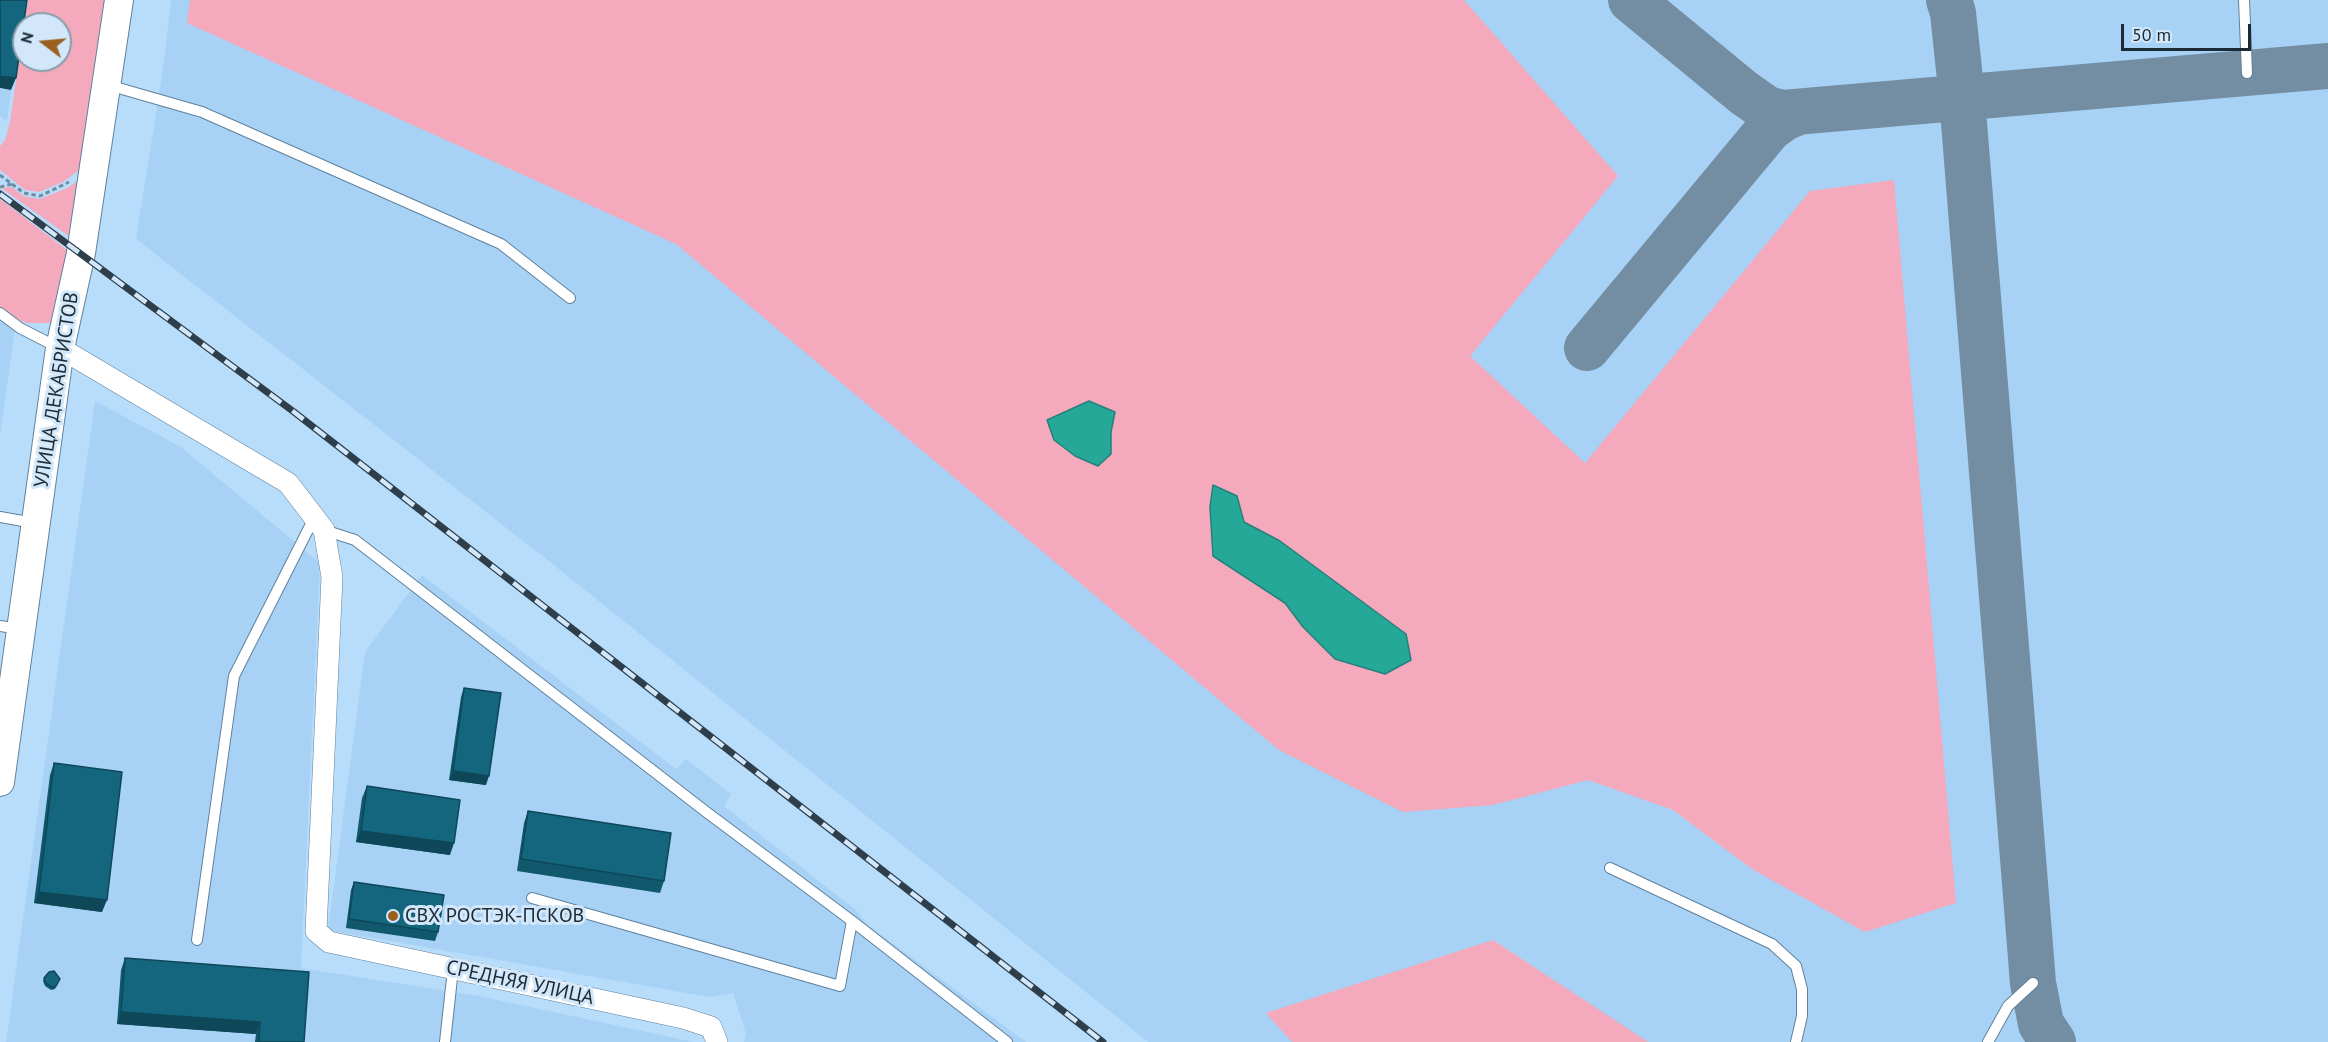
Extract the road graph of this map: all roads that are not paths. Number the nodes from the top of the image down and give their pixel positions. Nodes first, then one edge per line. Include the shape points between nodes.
1 (119, 0) edge
2 (2244, 0) edge
3 (2247, 73) dead end
4 (107, 84) junction
5 (570, 298) dead end
6 (0, 313) edge
7 (60, 348) junction
8 (0, 517) edge
9 (37, 523) junction
10 (319, 524) junction
11 (11, 627) edge
12 (3, 738) edge
13 (0, 782) edge
14 (1610, 868) dead end
15 (532, 898) dead end
16 (852, 921) junction
17 (197, 940) dead end
18 (453, 969) junction
19 (2033, 983) dead end
20 (445, 1042) edge
21 (717, 1042) edge
22 (1007, 1042) edge
23 (1796, 1042) edge
24 (1988, 1042) edge

1 - 4 street, УЛИЦА ДЕКАБРИСТОВ
2 - 3 lane
4 - 5 lane via 202,112 501,244
4 - 7 street, УЛИЦА ДЕКАБРИСТОВ via 81,253
6 - 7 lane
7 - 9 street, УЛИЦА ДЕКАБРИСТОВ
7 - 10 street via 288,483
8 - 9 lane
9 - 11 street, УЛИЦА ДЕКАБРИСТОВ
10 - 16 lane via 355,540
10 - 17 lane via 234,676
10 - 18 street, СРЕДНЯЯ УЛИЦА via 332,577 316,931 329,942
11 - 12 street, УЛИЦА ДЕКАБРИСТОВ
12 - 13 street, УЛИЦА ДЕКАБРИСТОВ
14 - 23 lane via 1772,944 1796,966 1802,989 1802,1016
15 - 16 lane via 840,986
16 - 22 lane
18 - 20 lane
18 - 21 street, СРЕДНЯЯ УЛИЦА via 683,1017 711,1027
19 - 24 lane via 2008,1006

